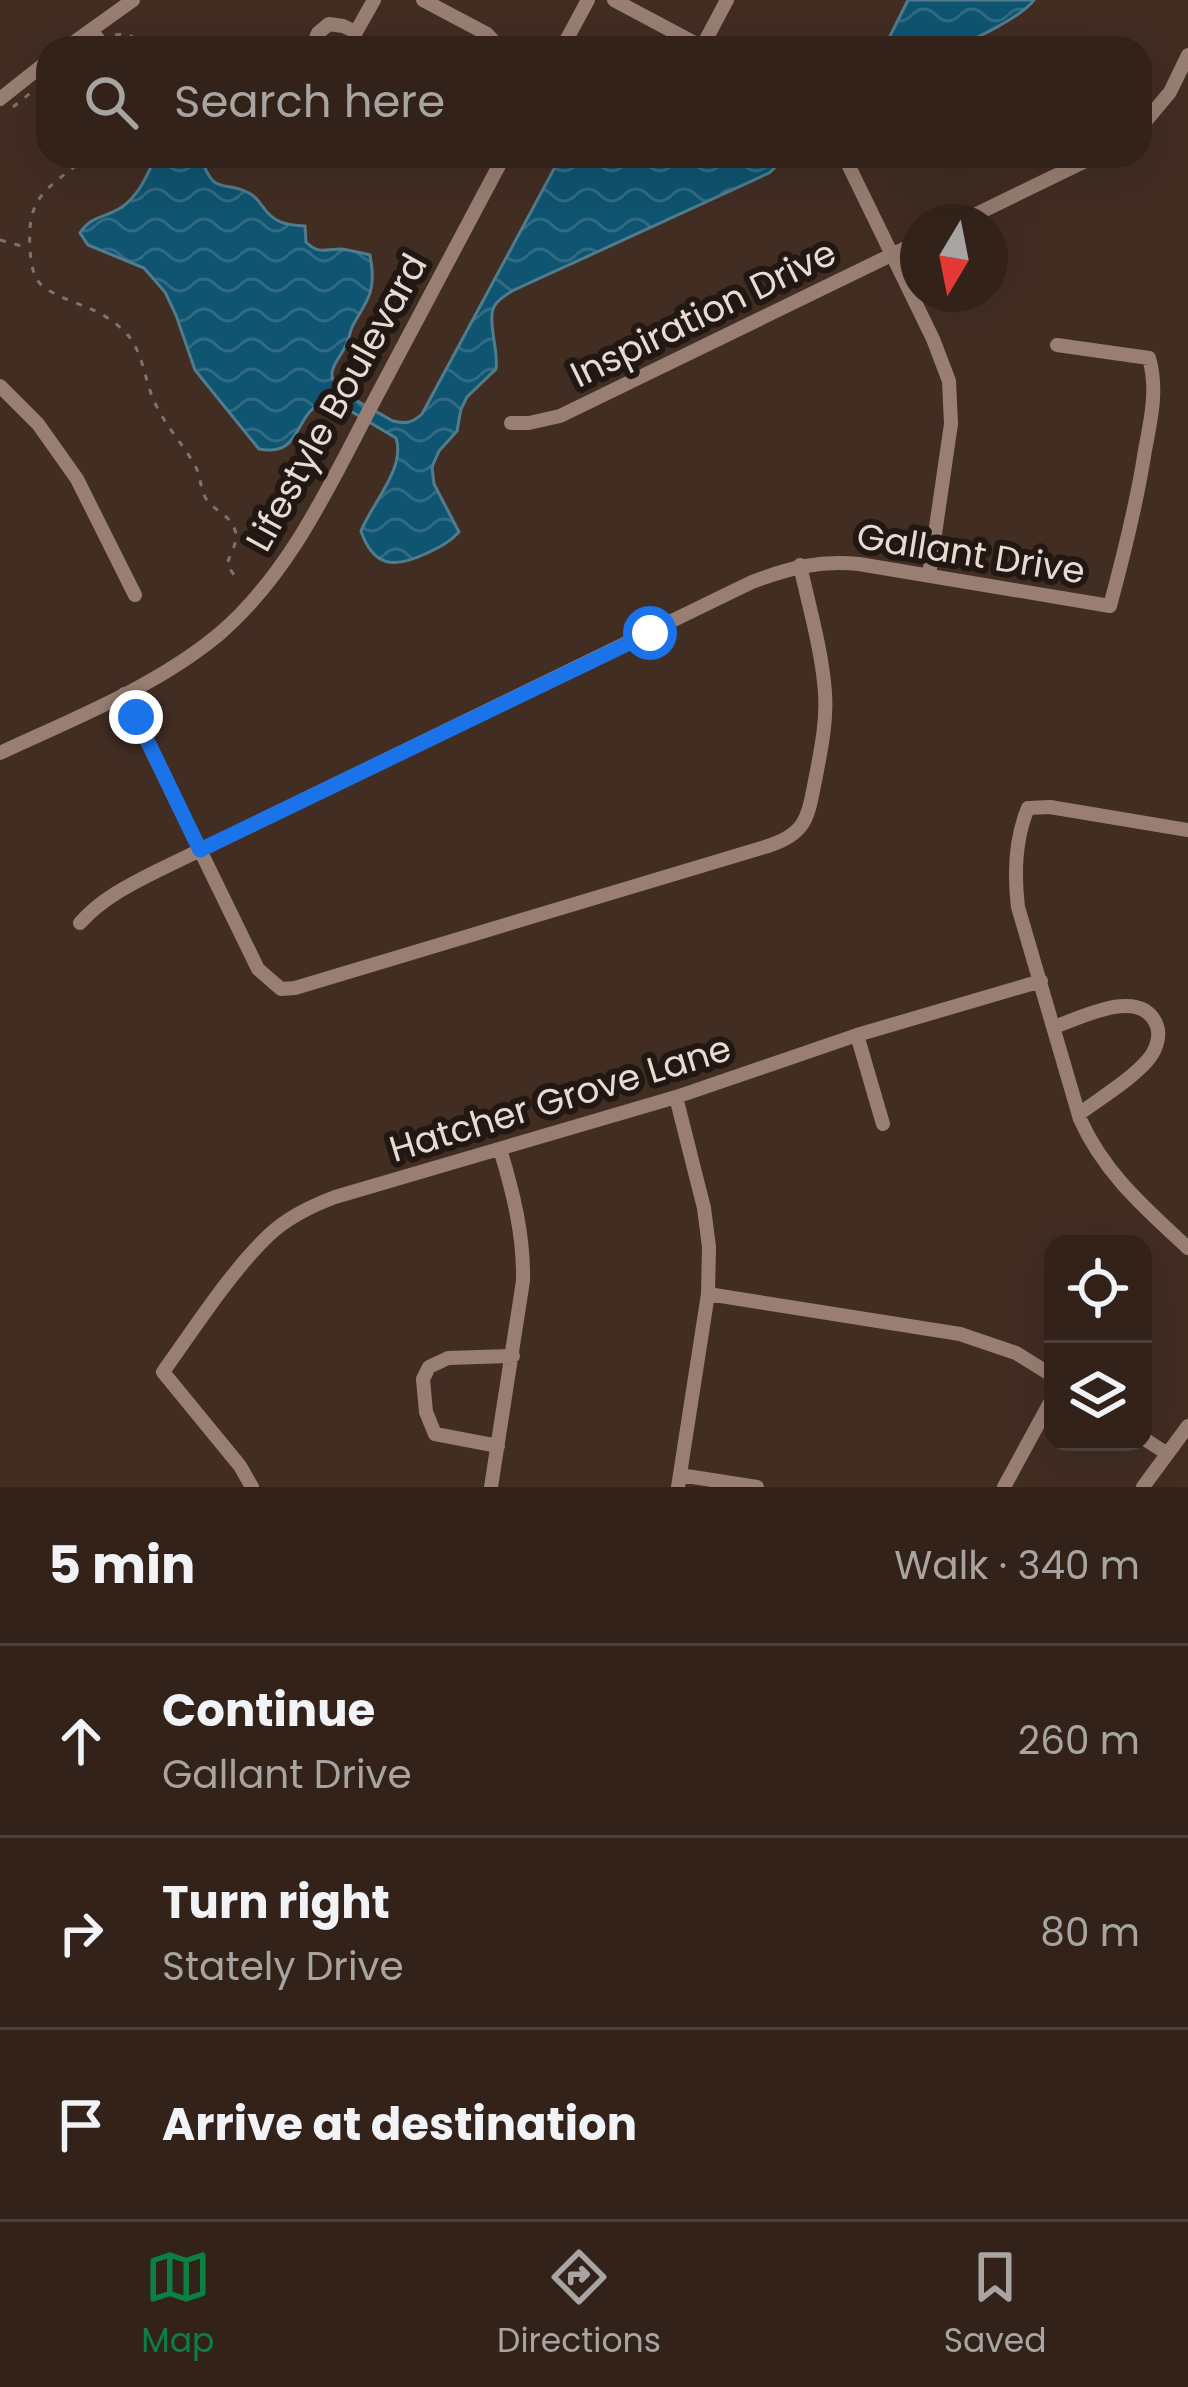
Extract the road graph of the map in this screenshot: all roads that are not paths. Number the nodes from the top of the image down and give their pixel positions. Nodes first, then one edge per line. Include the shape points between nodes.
1 (134, 0) edge
2 (374, 0) edge
3 (423, 0) edge
4 (588, 0) edge
5 (614, 0) edge
6 (727, 0) edge
7 (91, 30) junction
8 (83, 36) edge
9 (96, 36) edge
10 (317, 36) edge
11 (489, 36) edge
12 (568, 36) edge
13 (681, 36) edge
14 (709, 36) edge
15 (1188, 55) edge
16 (36, 70) edge
17 (0, 99) edge
18 (1152, 114) edge
19 (498, 168) edge
20 (850, 168) edge
21 (1071, 168) edge
22 (997, 204) edge
23 (900, 251) edge
24 (893, 254) junction
25 (1057, 345) dead end
26 (0, 386) edge
27 (511, 423) dead end
28 (800, 565) junction
29 (929, 575) junction
30 (135, 595) dead end
31 (124, 694) junction
32 (0, 753) edge
33 (1188, 830) edge
34 (200, 850) junction
35 (80, 923) dead end
36 (1041, 980) junction
37 (1054, 1027) junction
38 (857, 1035) junction
39 (676, 1097) junction
40 (1078, 1114) junction
41 (883, 1124) dead end
42 (500, 1148) junction
43 (1188, 1248) edge
44 (708, 1294) junction
45 (513, 1356) junction
46 (1044, 1370) edge
47 (1044, 1414) edge
48 (1188, 1426) edge
49 (1152, 1444) edge
50 (498, 1446) junction
51 (1166, 1454) junction
52 (679, 1481) edge
53 (252, 1487) edge
54 (491, 1487) edge
55 (757, 1487) edge
56 (1004, 1487) edge
57 (1143, 1487) edge

1 - 7 street
2 - 10 street via 356,32 329,24
3 - 11 street
4 - 12 street
5 - 13 street
6 - 14 street
7 - 8 street
7 - 9 street
15 - 18 street
16 - 17 street
19 - 31 street, Lifestyle Boulevard via 280,570 218,635
20 - 24 street
21 - 22 street
23 - 24 street, Inspiration Drive
24 - 27 street, Inspiration Drive via 560,416
24 - 29 street via 951,393
25 - 29 street, Gallant Drive via 1149,358 1151,418 1110,606
26 - 30 street via 77,478
28 - 29 street, Gallant Drive
28 - 34 street, Gallant Drive
28 - 34 street via 826,696 809,812 787,840 281,989 257,969
31 - 32 street, Lifestyle Boulevard
31 - 34 street
33 - 36 street via 1028,808 1016,893
34 - 35 street, Gallant Drive via 128,886
36 - 37 street
36 - 38 street, Hatcher Grove Lane
37 - 40 street
37 - 40 street via 1123,1005 1150,1014 1158,1029 1144,1064
38 - 39 street, Hatcher Grove Lane
38 - 41 street
39 - 42 street, Hatcher Grove Lane
39 - 44 street via 704,1208
40 - 43 street via 1118,1182
42 - 45 street via 524,1250
42 - 53 street, Hatcher Grove Lane via 335,1197 288,1220 252,1253 163,1372
44 - 46 street via 960,1334
44 - 52 street
45 - 50 street
45 - 50 street via 440,1360 423,1379 435,1434
47 - 56 street
48 - 51 street
49 - 51 street
50 - 54 street
51 - 57 street
52 - 55 street

